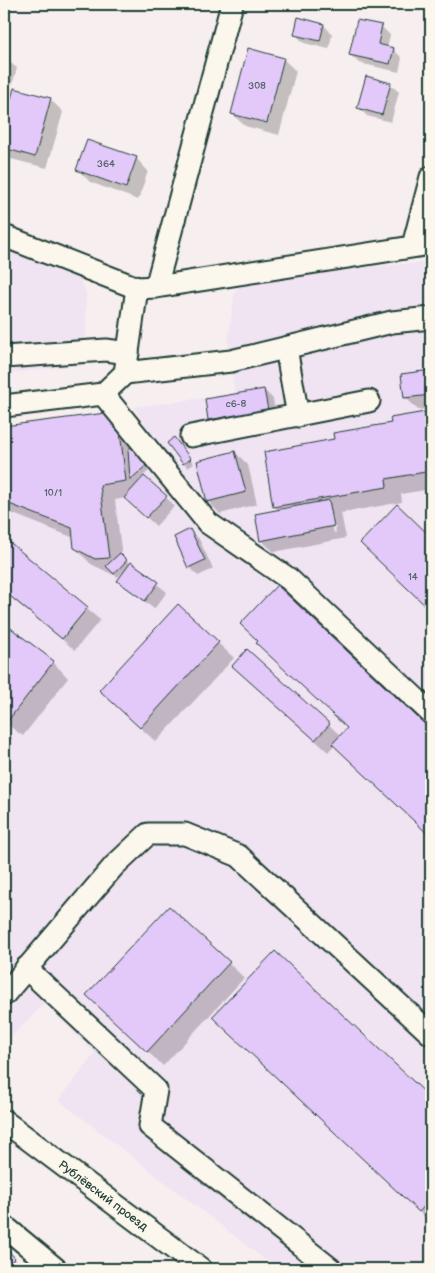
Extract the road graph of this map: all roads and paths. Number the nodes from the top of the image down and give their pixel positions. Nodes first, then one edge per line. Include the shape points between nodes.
1 (232, 4) edge
2 (431, 176) edge
3 (4, 236) edge
4 (422, 245) edge
5 (146, 287) junction
6 (431, 318) edge
7 (286, 348) junction
8 (4, 357) edge
9 (126, 363) junction
10 (103, 394) junction
11 (369, 401) dead end
12 (4, 406) edge
13 (298, 416) junction
14 (191, 436) dead end
15 (431, 713) edge
16 (26, 968) junction
17 (4, 995) edge
18 (431, 1034) edge
19 (4, 1121) edge
20 (4, 1226) edge
21 (56, 1269) edge
22 (201, 1269) edge
23 (331, 1269) edge

1 - 5 street via 160,265
2 - 4 street
3 - 5 street
4 - 5 street
5 - 9 street
6 - 7 street via 392,322
7 - 9 street via 231,361
7 - 13 street
8 - 9 street via 106,350
9 - 10 street
10 - 12 street
10 - 15 street via 208,523 289,580
11 - 13 street
13 - 14 street
16 - 17 street
16 - 18 street via 114,866 148,834 185,834 239,856
16 - 23 street via 156,1090 150,1126
19 - 22 street, Рублёвский проезд
20 - 21 street

